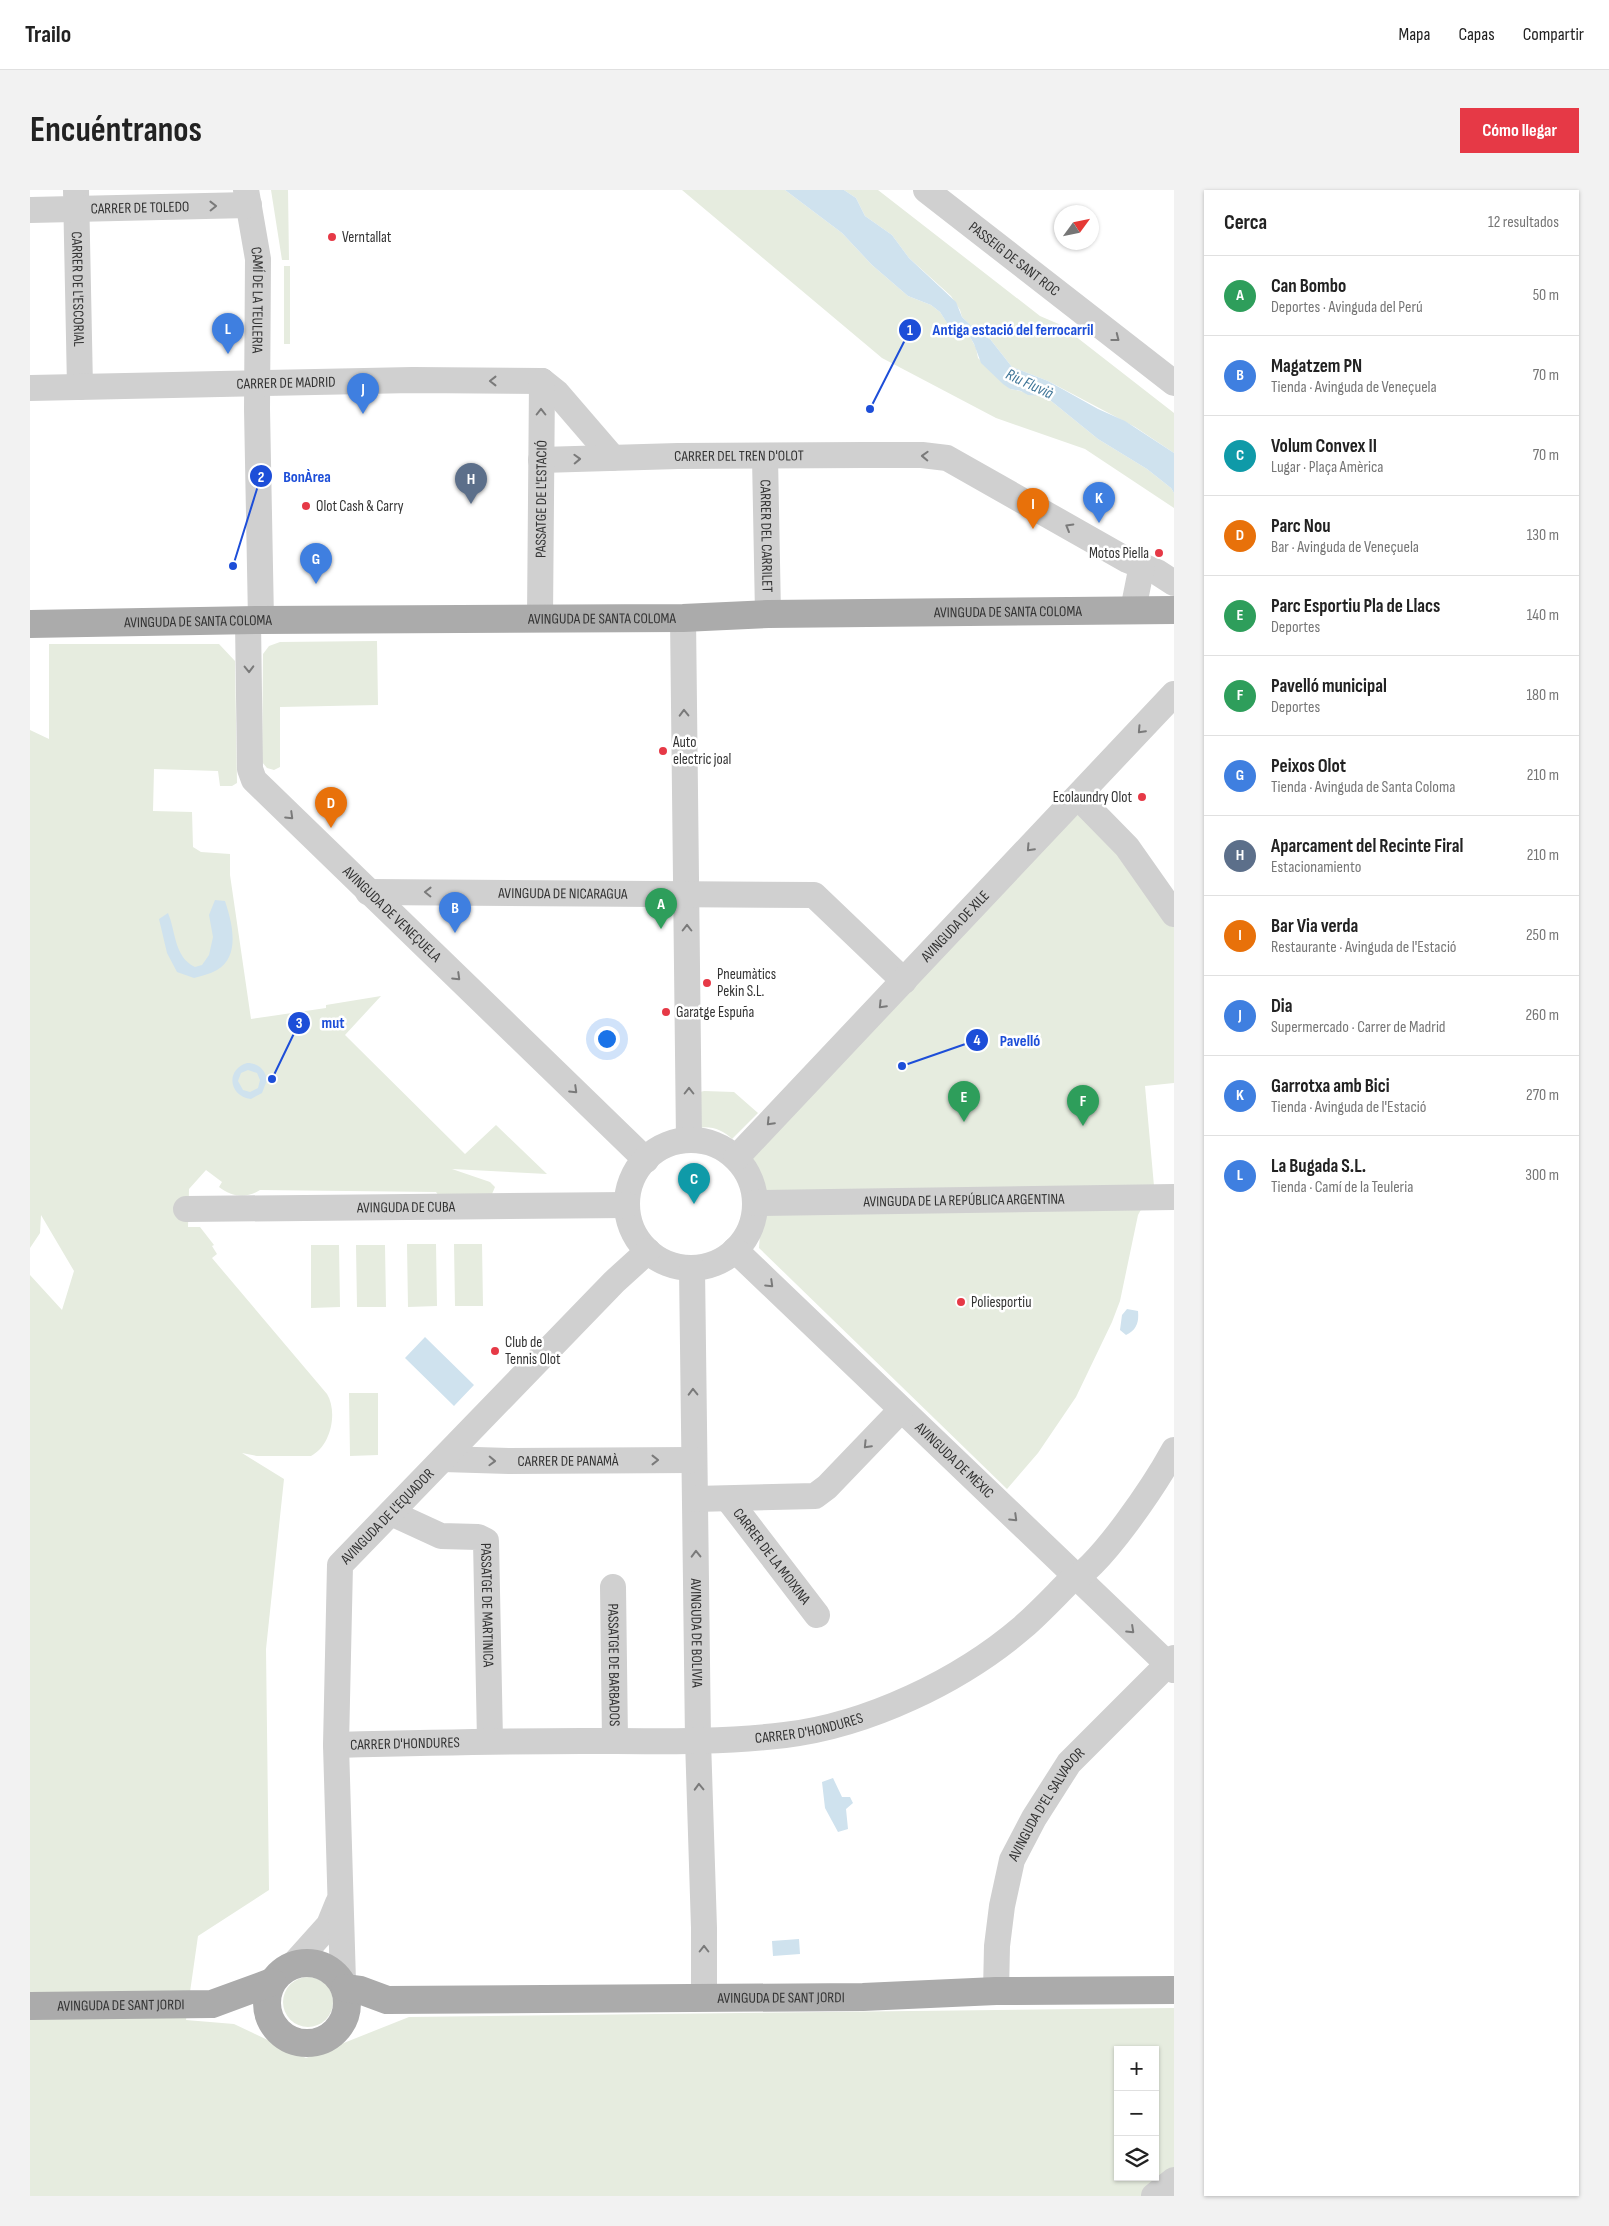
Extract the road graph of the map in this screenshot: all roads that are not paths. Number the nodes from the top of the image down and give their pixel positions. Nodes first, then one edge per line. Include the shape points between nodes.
1 (926, 190) edge
2 (248, 198) edge
3 (76, 200) edge
4 (30, 210) edge
5 (542, 381) junction
6 (1174, 383) edge
7 (258, 384) junction
8 (80, 387) junction
9 (30, 388) edge
10 (765, 457) junction
11 (613, 458) junction
12 (541, 460) junction
13 (1142, 565) junction
14 (1174, 583) edge
15 (1133, 610) junction
16 (1174, 610) edge
17 (768, 614) junction
18 (540, 618) junction
19 (683, 618) junction
20 (255, 620) junction
21 (30, 624) edge
22 (1174, 694) edge
23 (1078, 797) junction
24 (368, 892) junction
25 (687, 894) junction
26 (1174, 914) edge
27 (904, 981) junction
28 (689, 1140) junction
29 (736, 1158) junction
30 (646, 1160) junction
31 (1174, 1197) edge
32 (755, 1203) junction
33 (627, 1205) junction
34 (186, 1209) dead end
35 (735, 1250) junction
36 (648, 1251) junction
37 (692, 1268) junction
38 (901, 1410) junction
39 (1174, 1450) edge
40 (443, 1459) junction
41 (694, 1460) junction
42 (695, 1499) junction
43 (728, 1499) junction
44 (391, 1513) junction
45 (1077, 1579) junction
46 (613, 1587) dead end
47 (817, 1615) dead end
48 (1172, 1664) edge
49 (698, 1740) junction
50 (615, 1741) junction
51 (490, 1742) junction
52 (336, 1745) junction
53 (339, 1900) junction
54 (294, 1964) junction
55 (272, 1982) junction
56 (344, 1985) junction
57 (996, 1990) junction
58 (1174, 1990) edge
59 (704, 1998) junction
60 (387, 2000) junction
61 (212, 2004) junction
62 (30, 2006) edge
63 (344, 2021) junction
64 (272, 2022) junction
65 (1174, 2180) edge
66 (1154, 2196) edge

1 -> 6 street, PASSEIG DE SANT ROC
3 -> 2 street, CARRER DE TOLEDO
2 - 7 street, CAMÍ DE LA TEULERIA via 258,259
3 - 4 street, CARRER DE TOLEDO
3 - 8 street, CARRER DE L'ESCORIAL
5 -> 7 street, CARRER DE MADRID
5 - 11 street via 557,393
12 -> 5 street, PASSATGE DE L'ESTACIÓ
7 - 8 street, CARRER DE MADRID
7 - 20 street, CAMÍ DE LA TEULERIA
8 - 9 street, CARRER DE MADRID
10 - 11 street, CARRER DEL TREN D'OLOT
13 -> 10 street, CARRER DEL TREN D'OLOT via 1127,560 947,458
10 - 17 street, CARRER DEL CARRILET
12 -> 11 street, CARRER DEL TREN D'OLOT
12 - 18 street, PASSATGE DE L'ESTACIÓ
13 - 14 street, CARRER DEL TREN D'OLOT
13 - 15 street
15 - 16 main road, AVINGUDA DE SANTA COLOMA
15 - 17 main road, AVINGUDA DE SANTA COLOMA
17 - 19 main road, AVINGUDA DE SANTA COLOMA
18 - 19 main road, AVINGUDA DE SANTA COLOMA
18 - 20 main road, AVINGUDA DE SANTA COLOMA
25 -> 19 street
20 - 21 main road, AVINGUDA DE SANTA COLOMA
20 -> 24 street, AVINGUDA DE VENEÇUELA via 250,770 254,780
22 -> 23 street, AVINGUDA DE XILE
23 - 26 street via 1127,847
23 -> 27 street, AVINGUDA DE XILE
25 -> 24 street, AVINGUDA DE NICARAGUA
24 -> 30 street, AVINGUDA DE VENEÇUELA
25 - 27 street, AVINGUDA DE NICARAGUA via 814,895
28 -> 25 street
27 -> 29 street, AVINGUDA DE XILE
28 - 29 street via 715,1145
28 - 30 street via 668,1144
29 - 32 street via 750,1180
30 - 33 street via 631,1181
31 - 32 street, AVINGUDA DE LA REPÚBLICA ARGENTINA
32 - 35 street via 751,1228
33 - 34 street, AVINGUDA DE CUBA
33 - 36 street via 633,1230
35 - 37 street via 710,1265
35 -> 38 street, AVINGUDA DE MÈXIC
36 - 37 street via 664,1262
36 - 40 street, AVINGUDA DE L'EQUADOR
41 -> 37 street, AVINGUDA DE BOLIVIA
38 -> 43 street via 815,1496
38 -> 45 street, AVINGUDA DE MÈXIC
39 - 45 street, CARRER D'HONDURES via 1146,1497
40 -> 41 street, CARRER DE PANAMÀ
40 - 44 street, AVINGUDA DE L'EQUADOR
41 - 42 street, AVINGUDA DE BOLIVIA
42 - 43 street
49 -> 42 street, AVINGUDA DE BOLIVIA
43 - 47 street, CARRER DE LA MOIXINA
44 - 51 street, PASSATGE DE MARTINICA via 441,1536 478,1537 486,1541
44 - 52 street, AVINGUDA DE L'EQUADOR via 340,1565
45 -> 48 street, AVINGUDA DE MÈXIC
45 - 49 street, CARRER D'HONDURES via 1068,1583 1023,1628 983,1657 897,1703 832,1725 784,1735
46 - 50 street, PASSATGE DE BARBADOS
48 - 57 street, AVINGUDA D'EL SALVADOR via 1069,1763 1034,1818 1012,1860 1001,1914
49 - 50 street, CARRER D'HONDURES
59 -> 49 street, AVINGUDA DE BOLIVIA
50 - 51 street, CARRER D'HONDURES
51 - 52 street, CARRER D'HONDURES
52 - 53 street, AVINGUDA DE L'EQUADOR
53 - 54 street, AVINGUDA DE L'EQUADOR via 329,1925
53 - 56 street, AVINGUDA DE L'EQUADOR
54 - 55 main road via 281,1971
54 - 56 main road via 321,1965 336,1973
55 - 61 main road, AVINGUDA DE SANT JORDI
55 - 64 main road via 267,1996
56 - 60 main road, AVINGUDA DE SANT JORDI
56 - 63 main road via 348,2005
57 - 58 main road, AVINGUDA DE SANT JORDI
57 - 59 main road, AVINGUDA DE SANT JORDI via 863,1997
59 - 60 main road, AVINGUDA DE SANT JORDI
60 - 63 main road, AVINGUDA DE SANT JORDI
61 - 62 main road, AVINGUDA DE SANT JORDI
61 - 64 main road, AVINGUDA DE SANT JORDI
63 - 64 main road via 329,2037 308,2043 287,2038
65 - 66 street

